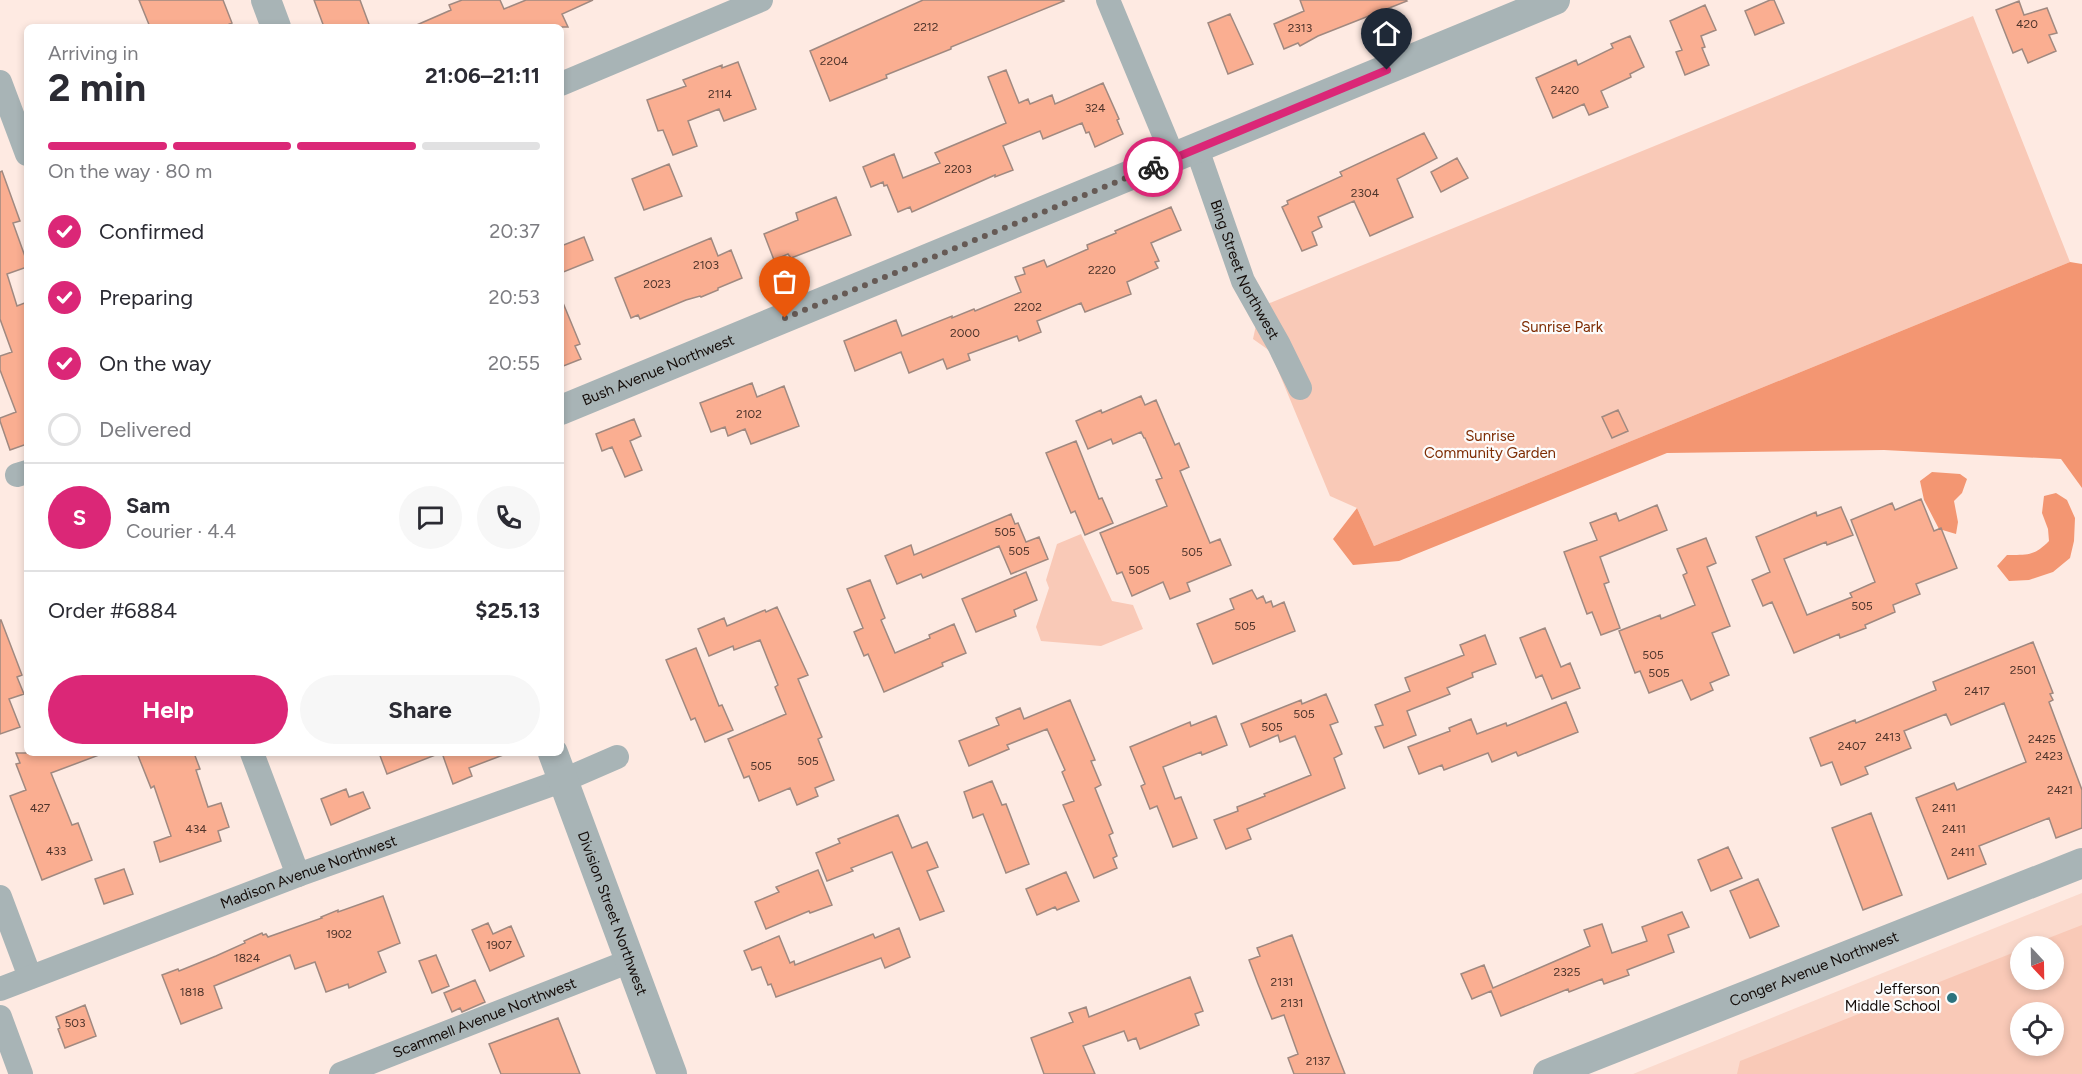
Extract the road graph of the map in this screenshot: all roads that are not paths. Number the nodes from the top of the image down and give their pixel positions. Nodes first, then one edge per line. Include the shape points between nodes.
1 (266, 0) edge
2 (761, 0) edge
3 (1108, 0) edge
4 (1555, 0) edge
5 (275, 24) edge
6 (0, 82) edge
7 (564, 83) edge
8 (24, 146) edge
9 (1186, 154) junction
10 (1300, 388) dead end
11 (564, 409) edge
12 (253, 756) edge
13 (617, 757) dead end
14 (558, 766) edge
15 (2082, 863) edge
16 (298, 875) junction
17 (0, 897) edge
18 (630, 961) junction
19 (30, 977) junction
20 (0, 989) edge
21 (0, 1017) edge
22 (21, 1074) edge
23 (341, 1074) edge
24 (672, 1074) edge
25 (1548, 1074) edge

1 - 5 street
2 - 7 street
3 - 9 street, Bing Street Northwest
4 - 9 street, Bush Avenue Northwest
6 - 8 street
9 - 10 street, Bing Street Northwest via 1243,281
9 - 11 street, Bush Avenue Northwest
12 - 16 street
13 - 14 street, Madison Avenue Northwest
14 - 16 street, Madison Avenue Northwest
14 - 18 street, Division Street Northwest
15 - 25 street, Conger Avenue Northwest
16 - 19 street, Madison Avenue Northwest
17 - 19 street
18 - 23 street, Scammell Avenue Northwest
18 - 24 street, Division Street Northwest
19 - 20 street, Madison Avenue Northwest
21 - 22 street

